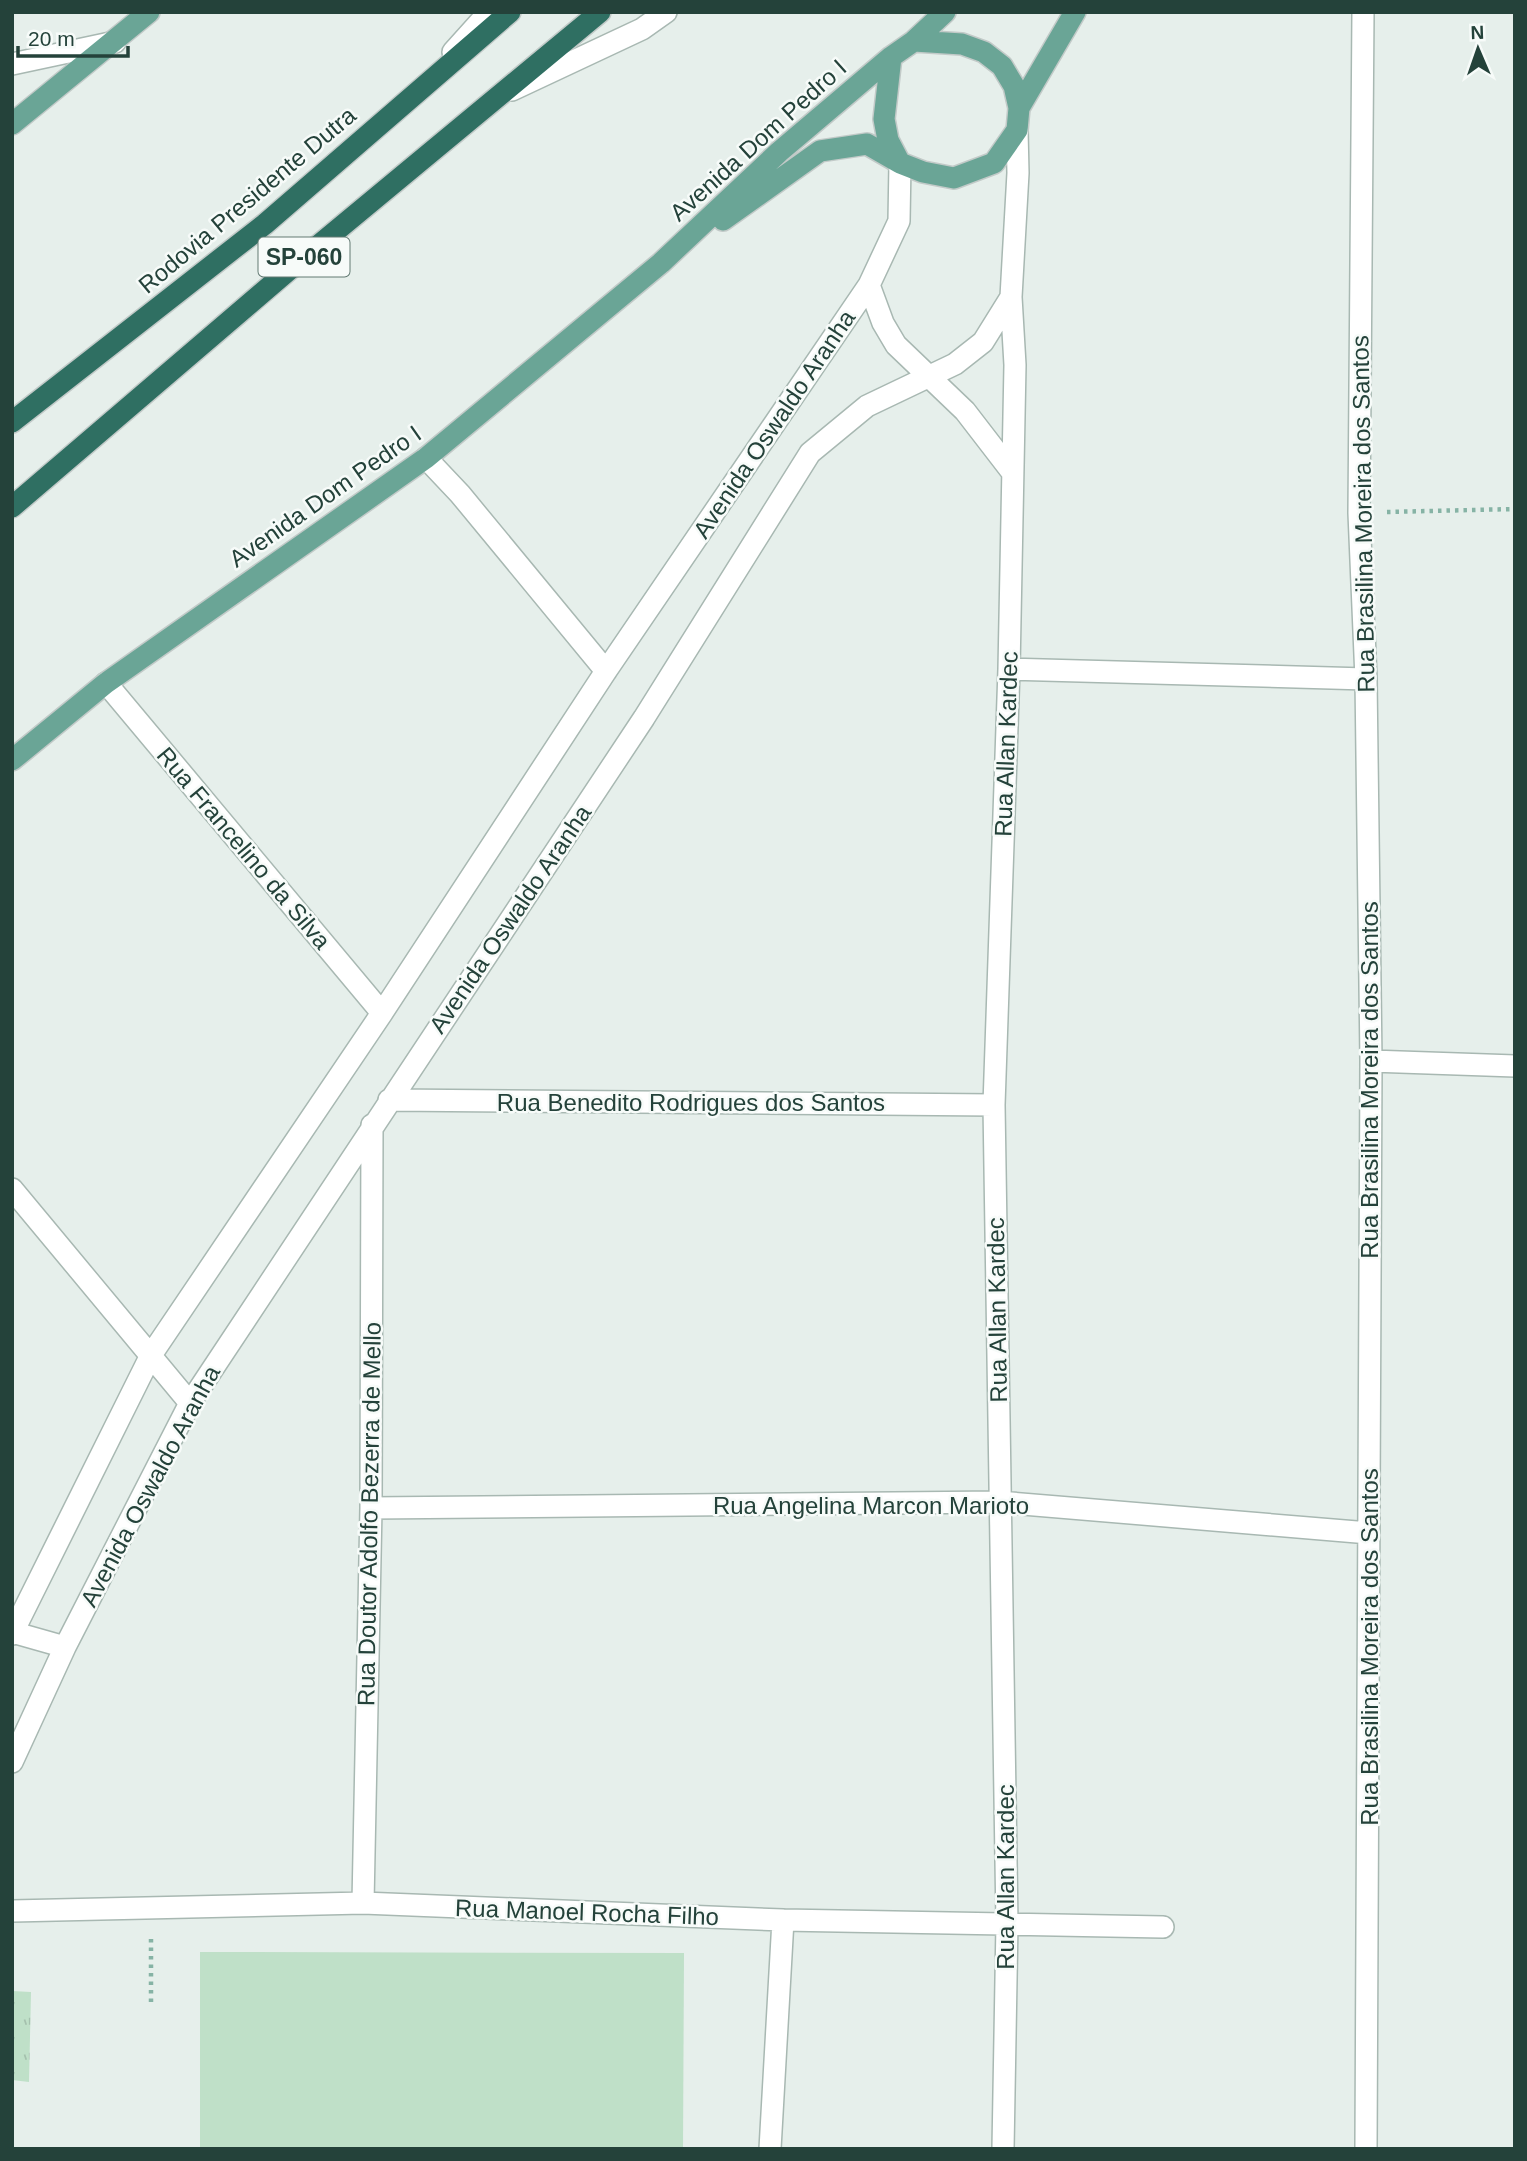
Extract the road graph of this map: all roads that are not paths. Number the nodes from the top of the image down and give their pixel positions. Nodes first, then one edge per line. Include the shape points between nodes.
1 (149, 12) edge
2 (489, 12) edge
3 (510, 12) edge
4 (600, 12) edge
5 (666, 12) edge
6 (945, 12) edge
7 (1075, 12) edge
8 (1363, 12) edge
9 (914, 41) junction
10 (114, 42) junction
11 (891, 57) junction
12 (12, 64) edge
13 (423, 85) junction
14 (500, 95) junction
15 (1019, 108) junction
16 (12, 124) edge
17 (1017, 130) junction
18 (900, 163) junction
19 (661, 263) junction
20 (869, 285) junction
21 (1011, 297) junction
22 (930, 376) junction
23 (12, 422) edge
24 (426, 458) junction
25 (1012, 472) junction
26 (12, 507) edge
27 (1009, 669) junction
28 (606, 671) junction
29 (1366, 679) junction
30 (106, 683) junction
31 (12, 760) edge
32 (382, 1013) junction
33 (1371, 1061) junction
34 (1515, 1066) edge
35 (389, 1100) junction
36 (994, 1105) junction
37 (372, 1125) junction
38 (12, 1189) edge
39 (151, 1355) junction
40 (190, 1403) junction
41 (999, 1502) junction
42 (370, 1508) junction
43 (1370, 1533) junction
44 (13, 1632) edge
45 (65, 1647) junction
46 (12, 1762) edge
47 (363, 1903) junction
48 (12, 1911) edge
49 (783, 1920) junction
50 (1007, 1923) junction
51 (1163, 1927) dead end
52 (769, 2149) edge
53 (1003, 2149) edge
54 (1366, 2149) edge

1 - 10 main road
2 - 13 street
3 - 13 highway, Rodovia Presidente Dutra / SP-060
4 - 14 highway, SP-060
5 - 14 street via 642,29
6 - 9 main road
7 - 15 main road
8 - 29 street, Rua Brasilina Moreira dos Santos via 1359,513
9 - 11 main road
9 - 15 main road via 962,44 984,52 1002,66 1014,86
10 - 12 street
10 - 16 main road
11 - 18 main road via 884,119
11 - 19 main road, Avenida Dom Pedro I via 779,152
13 - 23 highway, Rodovia Presidente Dutra / SP-060 via 265,224
14 - 26 highway, SP-060
15 - 17 main road
17 - 18 main road via 994,163 954,178
17 - 21 street, Avenida Oswaldo Aranha
18 - 19 main road, Avenida Dom Pedro I via 867,144 820,152
18 - 20 street, Avenida Oswaldo Aranha via 899,221
19 - 24 main road, Avenida Dom Pedro I
20 - 22 street via 897,345
20 - 28 street, Avenida Oswaldo Aranha
21 - 22 street, Avenida Oswaldo Aranha via 983,342
21 - 25 street, Rua Allan Kardec via 1015,365
22 - 25 street via 965,411
22 - 35 street, Avenida Oswaldo Aranha via 867,406 810,453 645,718
24 - 28 street
24 - 30 main road, Avenida Dom Pedro I
25 - 27 street, Rua Allan Kardec
27 - 29 street
27 - 36 street, Rua Allan Kardec
28 - 32 street, Avenida Oswaldo Aranha
29 - 33 street, Rua Brasilina Moreira dos Santos
30 - 31 main road, Avenida Dom Pedro I
30 - 32 street, Rua Francelino da Silva
32 - 39 street, Avenida Oswaldo Aranha
33 - 34 street
33 - 43 street, Rua Brasilina Moreira dos Santos
35 - 36 street, Rua Benedito Rodrigues dos Santos
35 - 37 street, Avenida Oswaldo Aranha
36 - 41 street, Rua Allan Kardec
37 - 40 street, Avenida Oswaldo Aranha
37 - 42 street, Rua Doutor Adolfo Bezerra de Mello
38 - 39 street
39 - 40 street
39 - 44 street, Avenida Oswaldo Aranha
40 - 45 street, Avenida Oswaldo Aranha
41 - 42 street, Rua Angelina Marcon Marioto
41 - 43 street, Rua Angelina Marcon Marioto
41 - 50 street, Rua Allan Kardec
42 - 47 street, Rua Doutor Adolfo Bezerra de Mello
43 - 54 street, Rua Brasilina Moreira dos Santos
44 - 45 street
45 - 46 street, Avenida Oswaldo Aranha
47 - 48 street, Rua Manoel Rocha Filho
47 - 49 street, Rua Manoel Rocha Filho
49 - 50 street, Rua Manoel Rocha Filho
49 - 52 street
50 - 51 street, Rua Manoel Rocha Filho
50 - 53 street, Rua Allan Kardec

